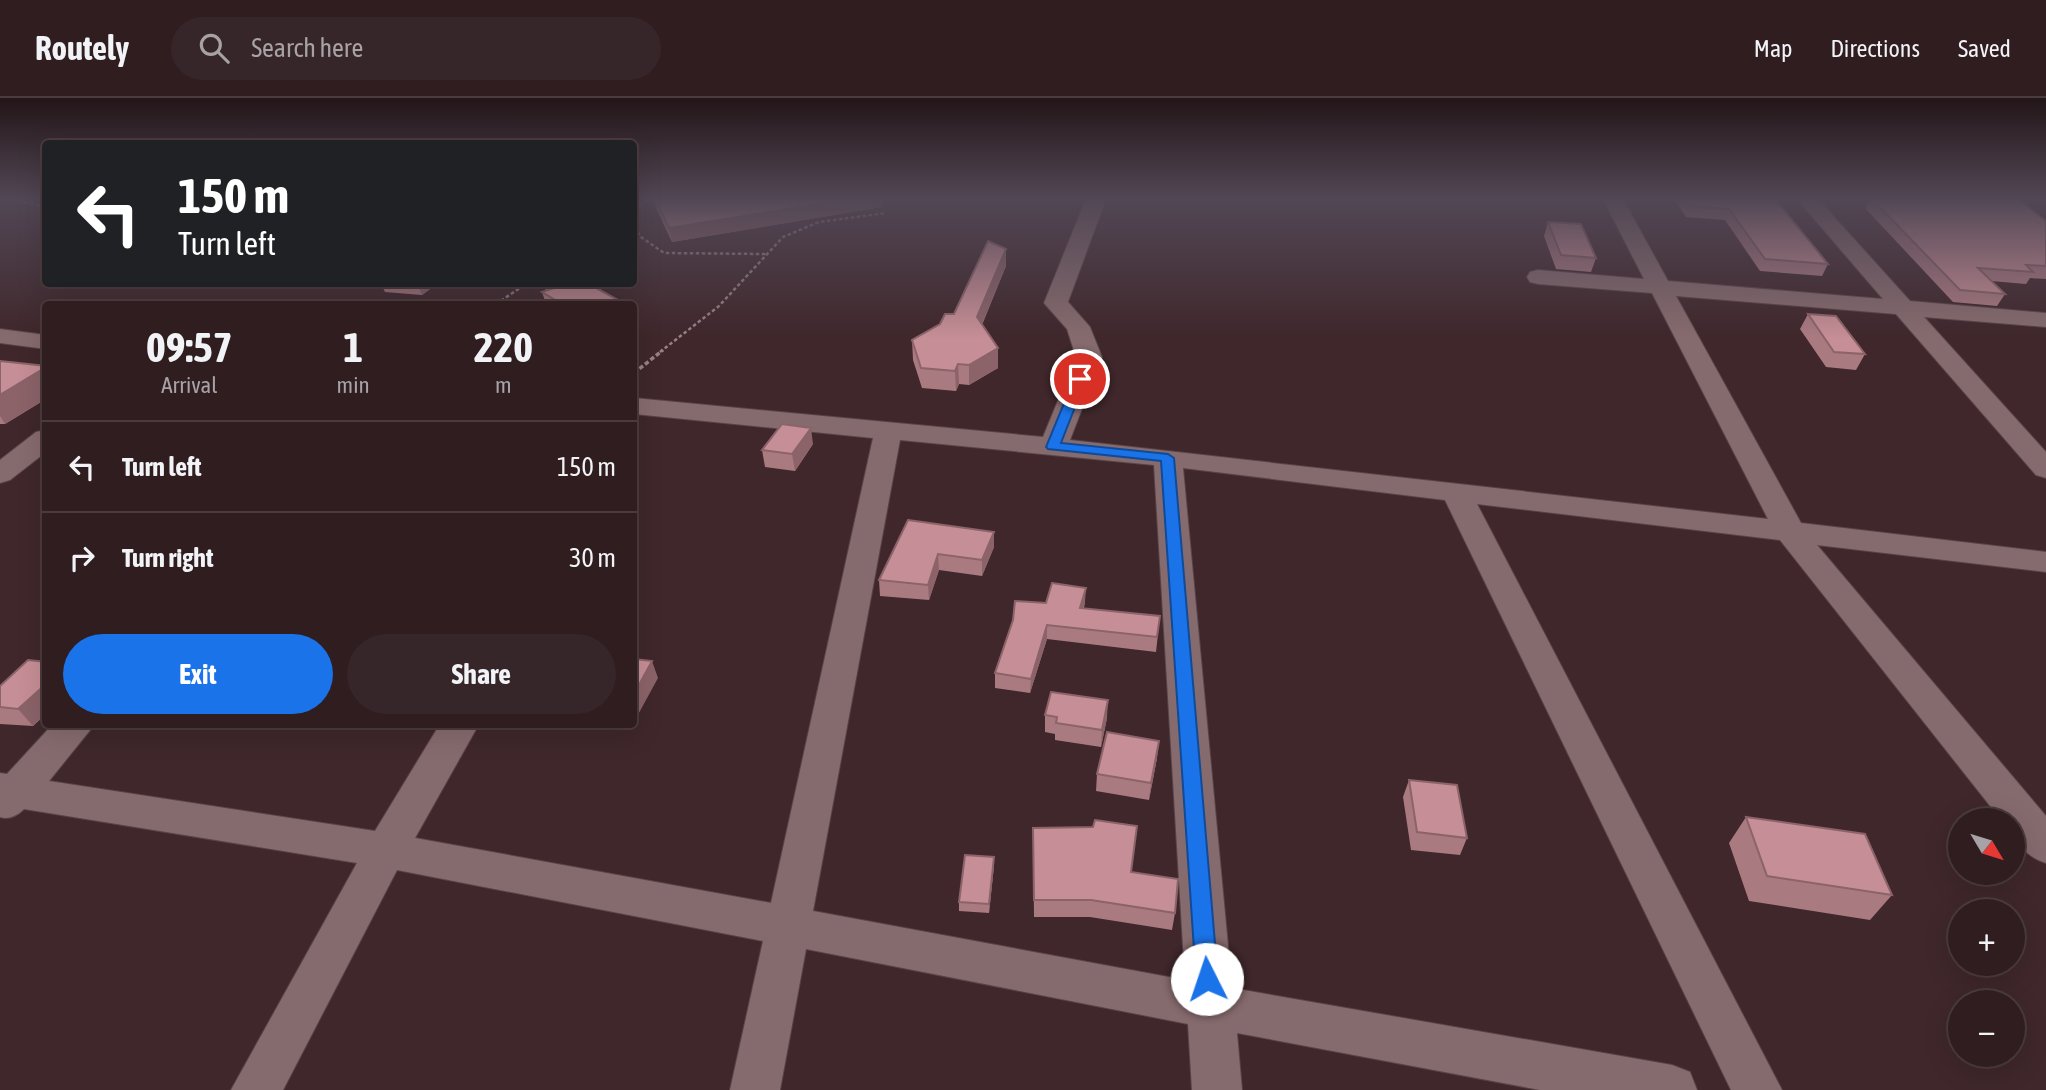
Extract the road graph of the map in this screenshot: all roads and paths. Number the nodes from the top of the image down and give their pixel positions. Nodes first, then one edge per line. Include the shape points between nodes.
1 (653, 245) edge
2 (775, 245) edge
3 (1078, 245) edge
4 (1637, 245) edge
5 (1848, 245) edge
6 (766, 254) junction
7 (1538, 277) dead end
8 (522, 287) edge
9 (1660, 288) junction
10 (500, 301) edge
11 (1903, 308) junction
12 (2046, 320) edge
13 (0, 336) edge
14 (42, 341) edge
15 (637, 371) edge
16 (637, 413) edge
17 (888, 431) junction
18 (42, 441) edge
19 (1053, 447) junction
20 (1168, 458) junction
21 (2046, 469) edge
22 (0, 474) edge
23 (1456, 492) junction
24 (1790, 531) junction
25 (2046, 562) edge
26 (72, 728) edge
27 (458, 728) edge
28 (5, 797) edge
29 (2046, 846) edge
30 (386, 850) junction
31 (788, 927) junction
32 (1209, 1006) junction
33 (256, 1090) edge
34 (755, 1090) edge
35 (1217, 1090) edge
36 (1672, 1090) edge
37 (1757, 1090) edge

1 - 6 path via 664,253
2 - 6 path
3 - 19 street via 1056,303 1078,327 1089,357
4 - 9 street
5 - 11 street
6 - 15 path via 719,306
7 - 9 street
8 - 10 path
9 - 11 street
9 - 24 street
11 - 12 street
11 - 21 street
13 - 14 street
16 - 17 street
17 - 19 street
17 - 31 street
18 - 22 street
19 - 20 street
20 - 23 street
20 - 32 street
23 - 24 street
23 - 37 street
24 - 25 street
24 - 29 street
26 - 28 street
27 - 30 street
28 - 30 street
30 - 31 street
30 - 33 street
31 - 32 street
31 - 34 street
32 - 35 street
32 - 36 street

